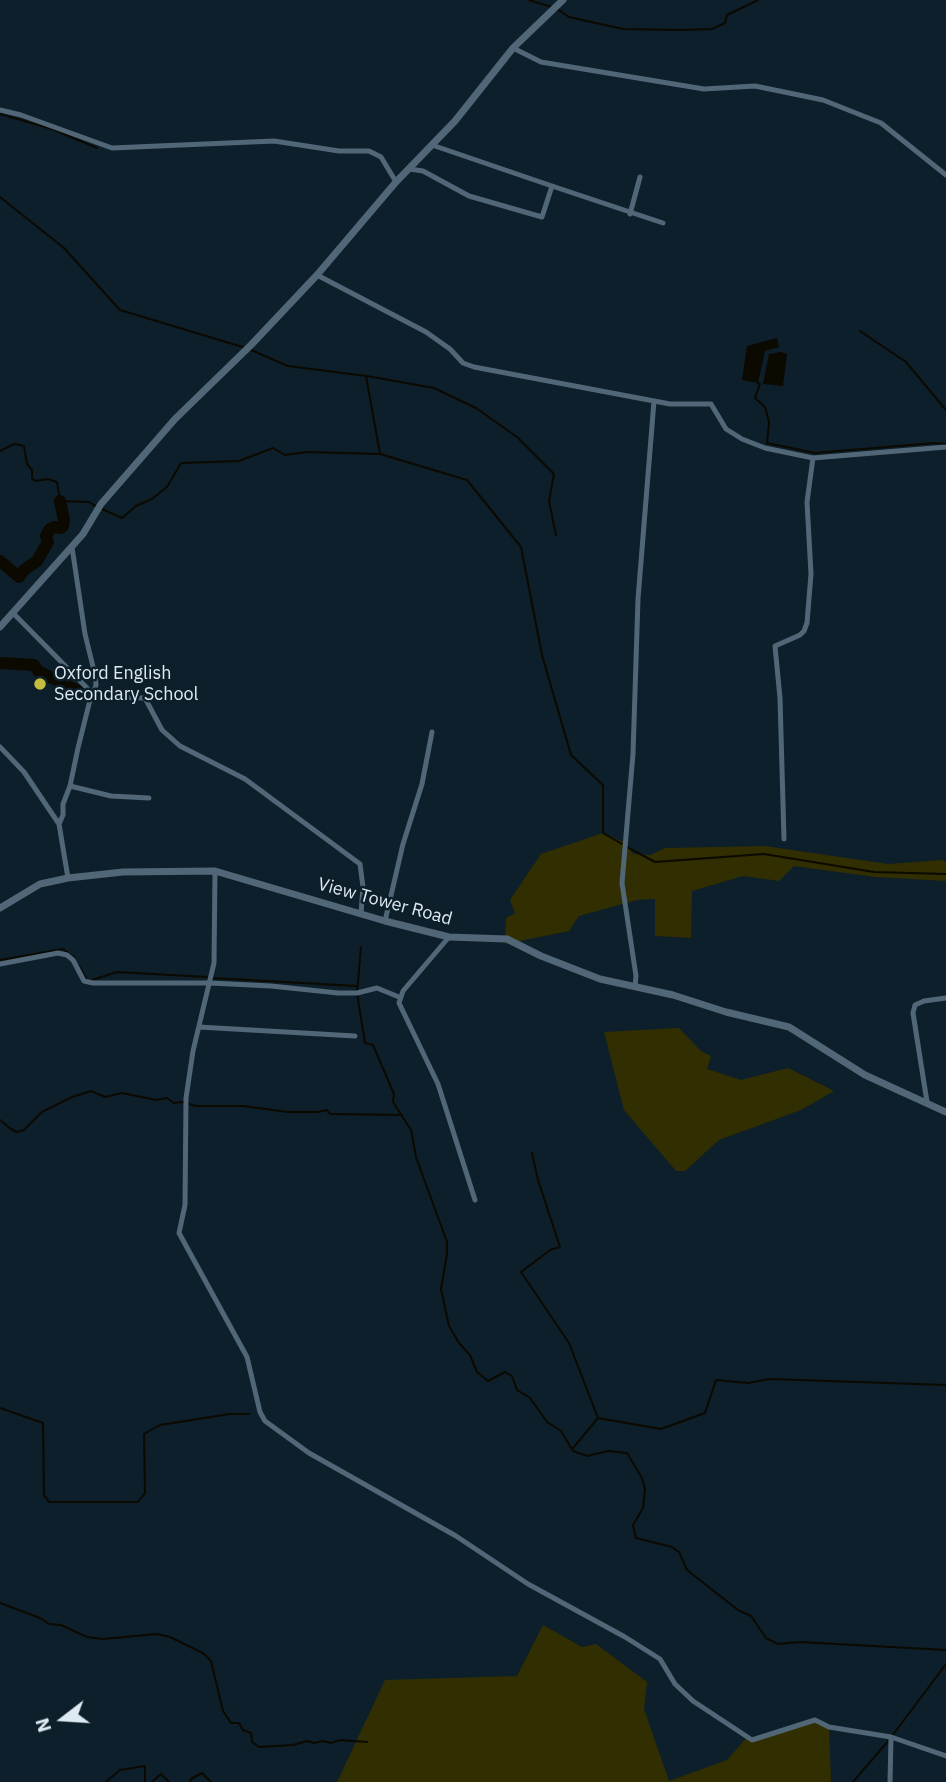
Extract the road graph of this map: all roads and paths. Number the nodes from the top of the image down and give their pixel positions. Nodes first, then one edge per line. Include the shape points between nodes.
1 (558, 5) edge
2 (513, 48) junction
3 (0, 110) edge
4 (432, 145) junction
5 (409, 169) junction
6 (946, 175) edge
7 (640, 177) dead end
8 (396, 182) junction
9 (552, 186) junction
10 (631, 214) junction
11 (663, 223) dead end
12 (317, 275) junction
13 (654, 401) junction
14 (946, 447) edge
15 (813, 458) junction
16 (72, 546) junction
17 (13, 614) junction
18 (0, 627) edge
19 (93, 694) junction
20 (432, 732) dead end
21 (0, 747) edge
22 (70, 786) junction
23 (149, 798) dead end
24 (59, 824) junction
25 (784, 839) dead end
26 (215, 871) junction
27 (68, 878) junction
28 (0, 908) edge
29 (361, 913) junction
30 (385, 921) junction
31 (449, 937) junction
32 (0, 964) edge
33 (211, 983) junction
34 (635, 986) junction
35 (399, 998) junction
36 (946, 998) edge
37 (200, 1027) junction
38 (355, 1036) dead end
39 (927, 1102) junction
40 (946, 1112) edge
41 (475, 1200) dead end
42 (891, 1737) junction
43 (946, 1756) edge
44 (890, 1782) edge

1 - 2 street
2 - 4 street
2 - 6 street via 541,62 704,89 755,86 823,100 881,123
3 - 8 street via 112,148 274,141 345,152 369,151 381,158
4 - 5 street
4 - 9 street
5 - 8 street
5 - 9 street via 469,196 542,217
7 - 10 street
8 - 12 street
9 - 10 street
10 - 11 street
12 - 13 street via 426,332 474,368
12 - 16 street via 175,419 98,507
13 - 15 street via 710,404 726,429 742,439
13 - 34 street via 622,883
14 - 15 street
15 - 25 street via 807,502 811,574 807,623 800,635 775,646
16 - 17 street
16 - 19 street via 95,675
17 - 18 street
17 - 19 street
19 - 22 street
19 - 29 street via 145,698 162,730 180,746 245,779 360,864
20 - 30 street
21 - 24 street via 24,772
22 - 23 street via 111,796
22 - 24 street
24 - 27 street
26 - 27 street, View Tower Road
26 - 29 street, View Tower Road
26 - 33 street
27 - 28 street, View Tower Road via 40,884
29 - 30 street, View Tower Road
30 - 31 street, View Tower Road
31 - 34 street, View Tower Road via 507,939 600,979
31 - 35 street
32 - 33 street via 58,953 68,955 84,981 93,983
33 - 35 street via 338,993 377,988
33 - 37 street
34 - 39 street, View Tower Road via 789,1027 865,1075
35 - 41 street via 405,1021 438,1084
36 - 39 street via 915,1005 913,1013
37 - 38 street
37 - 42 street via 186,1098 185,1205 179,1233 247,1357 265,1421 309,1453 660,1659 693,1701 752,1740 815,1720 829,1727
39 - 40 street, View Tower Road
42 - 43 street
42 - 44 street

